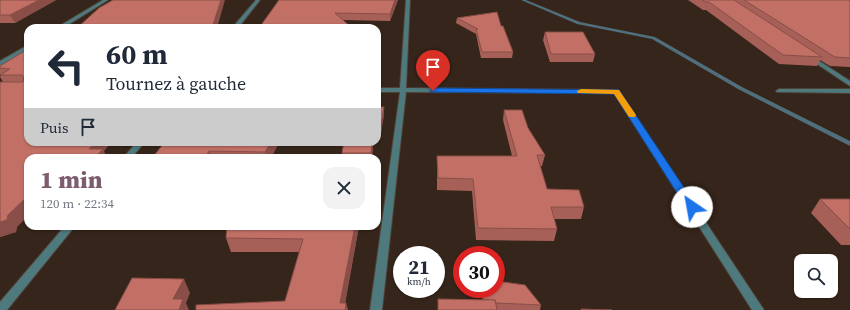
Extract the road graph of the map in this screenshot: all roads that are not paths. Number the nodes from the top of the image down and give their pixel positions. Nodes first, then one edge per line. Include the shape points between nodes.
1 (106, 0) edge
2 (258, 0) edge
3 (408, 0) edge
4 (66, 24) edge
5 (238, 24) edge
6 (24, 49) edge
7 (804, 53) edge
8 (0, 64) edge
9 (850, 84) edge
10 (381, 90) edge
11 (403, 90) junction
12 (779, 91) dead end
13 (850, 91) edge
14 (138, 146) edge
15 (130, 154) edge
16 (67, 230) edge
17 (0, 310) edge
18 (376, 310) edge
19 (758, 310) edge

1 - 4 street
2 - 5 street
3 - 11 street
6 - 8 street
7 - 9 street
10 - 11 street
11 - 18 street
11 - 19 street via 616,91
12 - 13 street
14 - 15 street
16 - 17 street

